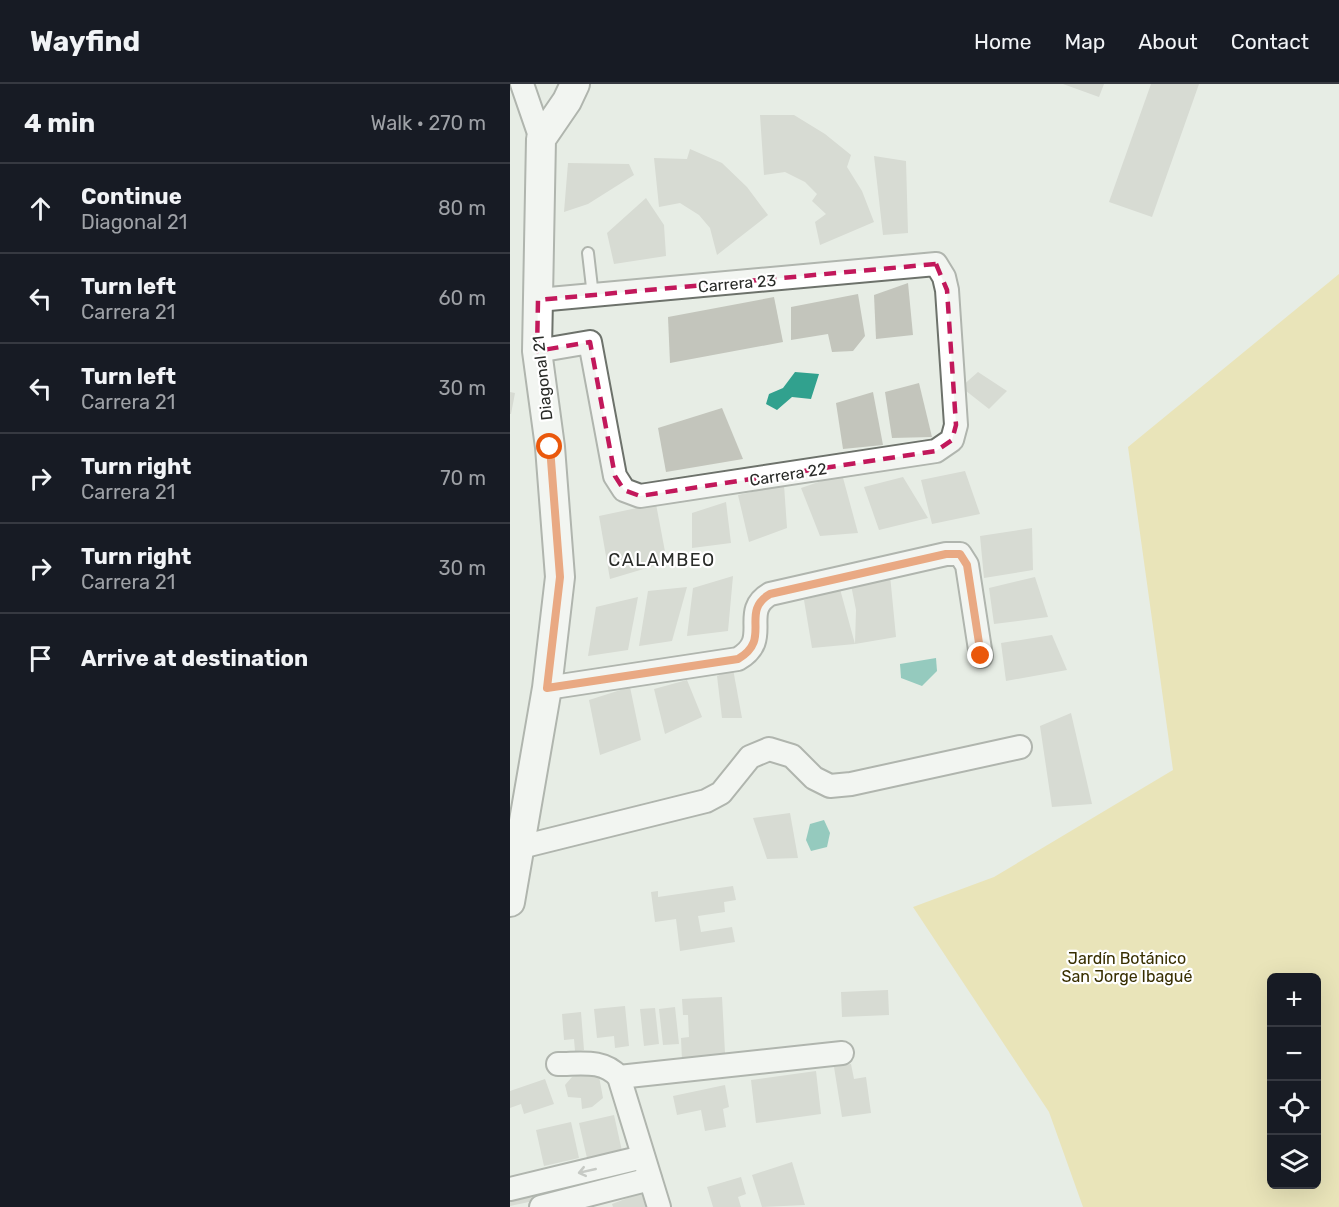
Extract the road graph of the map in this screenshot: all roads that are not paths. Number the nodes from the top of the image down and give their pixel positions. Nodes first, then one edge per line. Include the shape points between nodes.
1 (522, 84) edge
2 (575, 84) edge
3 (541, 139) junction
4 (588, 254) dead end
5 (593, 296) junction
6 (538, 300) junction
7 (537, 351) junction
8 (936, 451) joint
9 (981, 656) dead end
10 (547, 688) junction
11 (1020, 747) dead end
12 (521, 847) junction
13 (510, 902) edge
14 (842, 1053) dead end
15 (558, 1064) dead end
16 (619, 1077) junction
17 (644, 1157) junction
18 (650, 1179) junction
19 (510, 1189) edge
20 (541, 1207) edge
21 (659, 1207) edge

1 - 3 street
2 - 3 street
3 - 6 street, Diagonal 21
4 - 5 lane
5 - 6 street, Carrera 23
5 - 8 street, Carrera 23 via 936,264 947,290 956,425 952,440
6 - 7 street, Diagonal 21
7 - 8 street, Carrera 22 via 590,342 615,476 624,490 640,496
7 - 10 street, Diagonal 21 via 550,447 560,577
9 - 10 street via 967,565 960,554 946,554 770,594 761,599 756,609 756,641 750,652 738,659
10 - 12 street, Diagonal 21
11 - 12 street via 830,786 814,778 792,756 769,749 750,757 721,793 706,801
12 - 13 street, Diagonal 21
14 - 16 street
15 - 16 street via 601,1064 612,1068
16 - 17 street
17 - 18 street
17 -> 19 street
18 - 20 street
18 - 21 street

